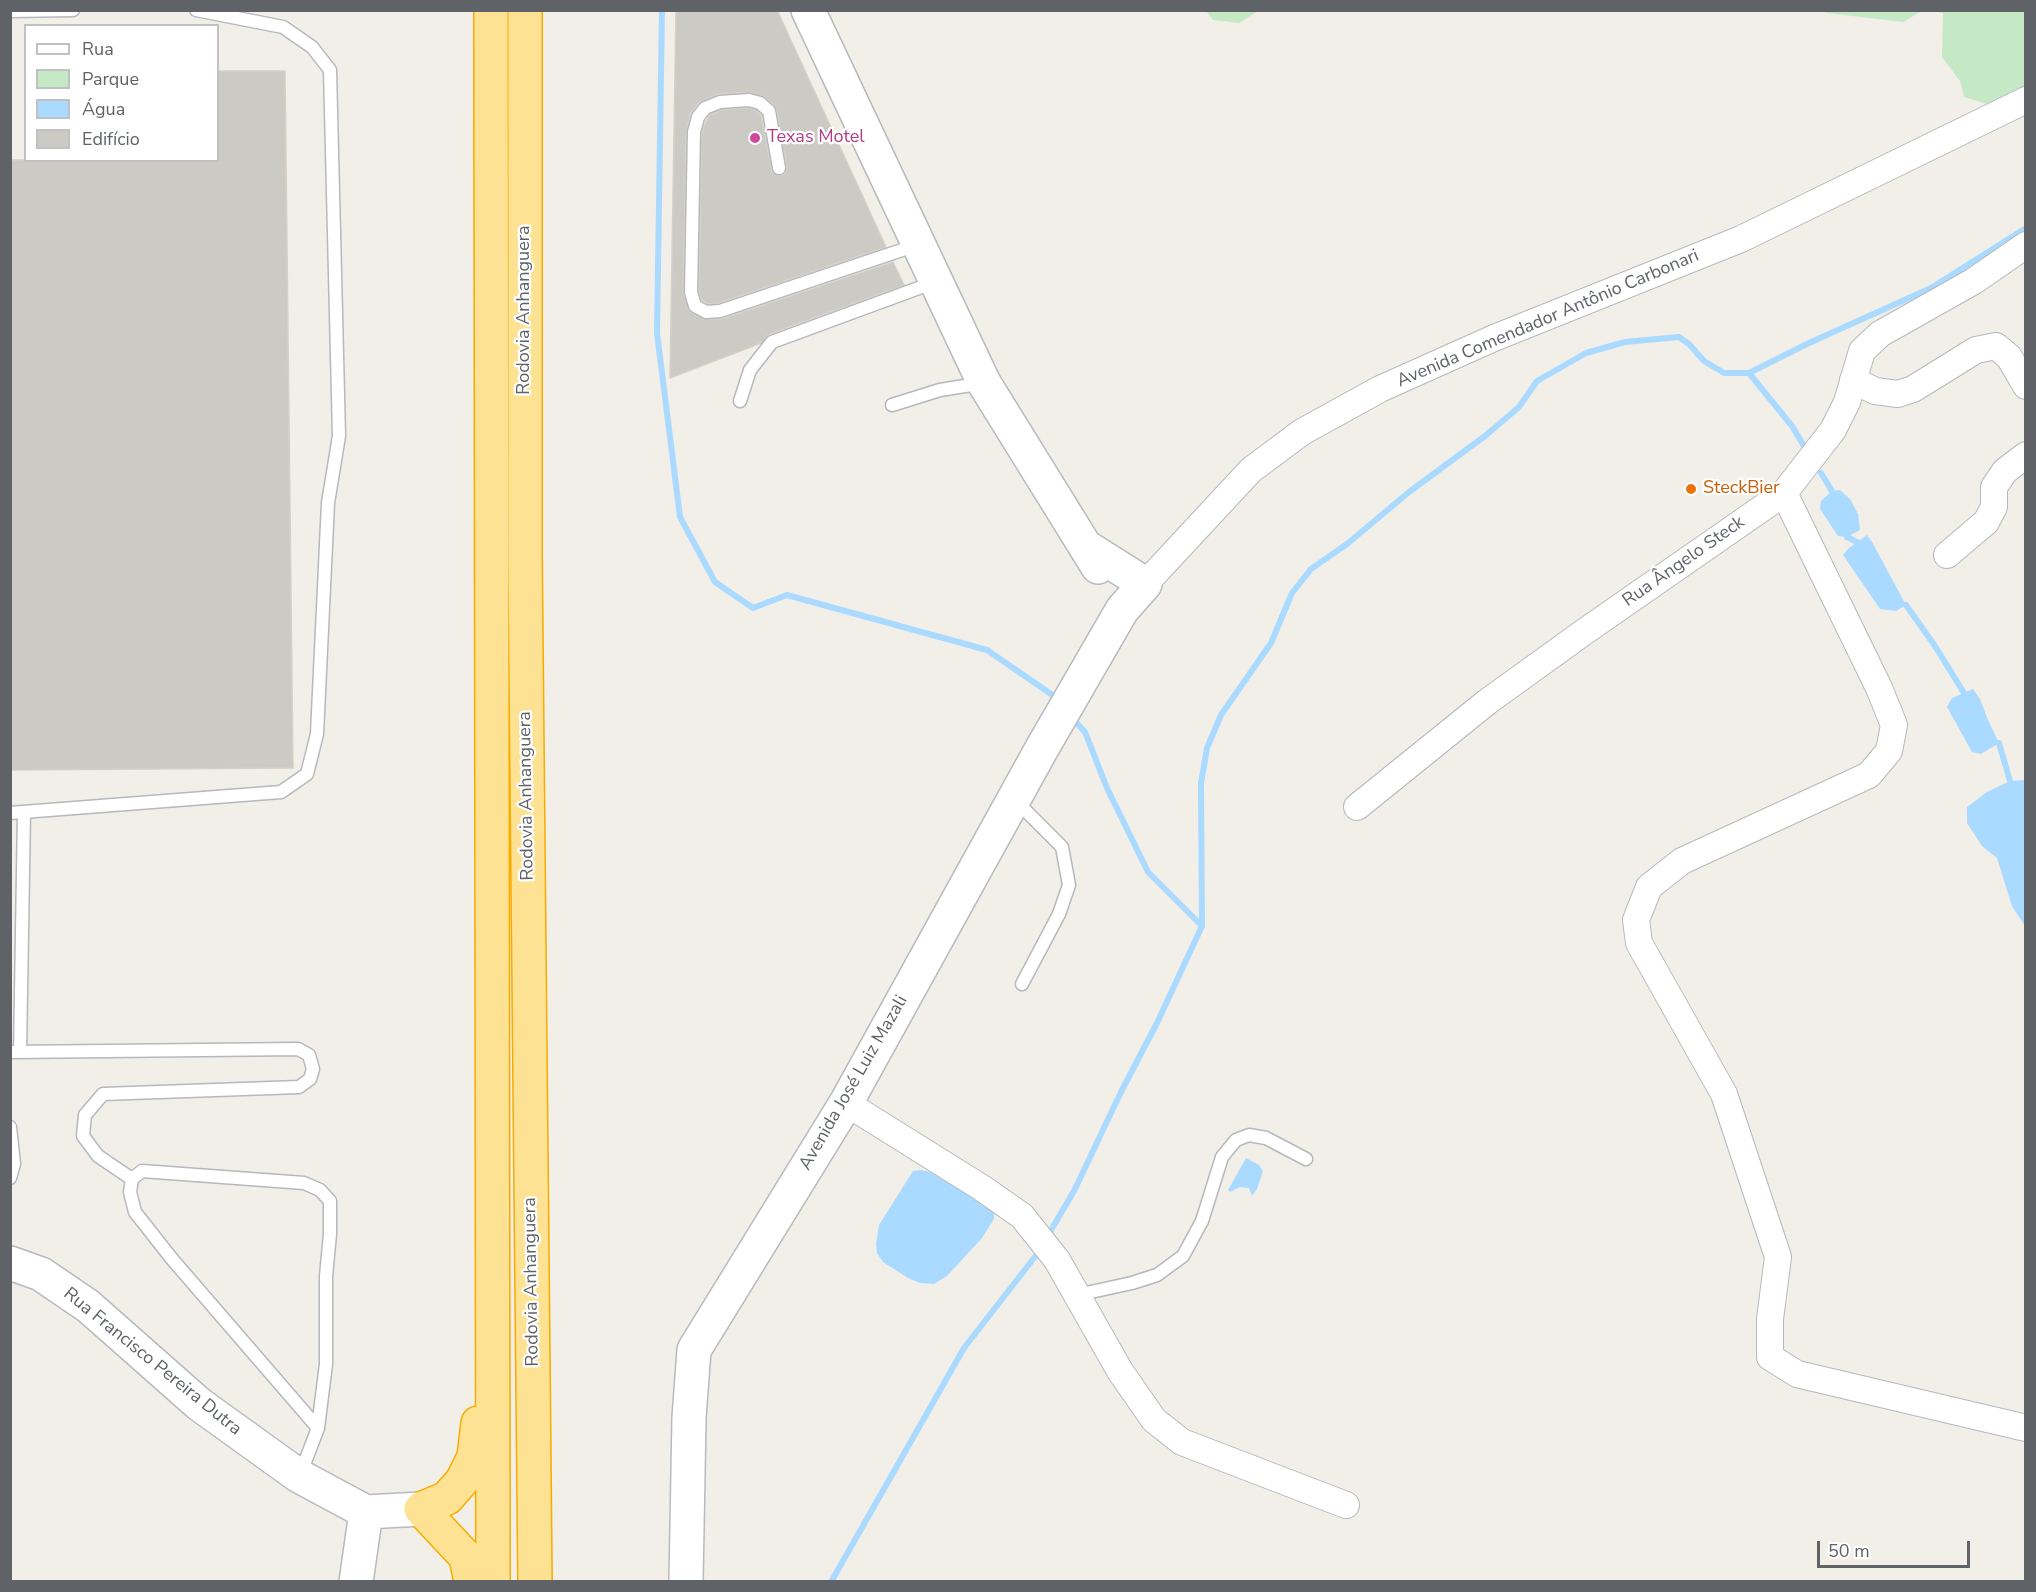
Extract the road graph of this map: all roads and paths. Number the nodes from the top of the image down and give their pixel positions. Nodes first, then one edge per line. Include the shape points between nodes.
1 (74, 10) edge
2 (196, 10) edge
3 (491, 10) edge
4 (525, 10) edge
5 (808, 10) edge
6 (10, 11) edge
7 (2025, 100) edge
8 (779, 168) dead end
9 (918, 245) junction
10 (2025, 245) edge
11 (936, 282) junction
12 (1853, 380) junction
13 (984, 383) junction
14 (2025, 386) edge
15 (740, 401) dead end
16 (892, 405) dead end
17 (2025, 455) edge
18 (1784, 493) junction
19 (1088, 548) junction
20 (1947, 555) dead end
21 (1145, 584) junction
22 (1122, 610) junction
23 (1014, 800) junction
24 (1357, 807) dead end
25 (24, 812) junction
26 (10, 813) edge
27 (1022, 984) dead end
28 (15, 1052) edge
29 (846, 1103) junction
30 (10, 1127) edge
31 (1306, 1159) dead end
32 (10, 1178) edge
33 (132, 1179) junction
34 (10, 1263) edge
35 (492, 1291) junction
36 (1077, 1295) junction
37 (318, 1428) junction
38 (2025, 1428) edge
39 (299, 1476) junction
40 (1346, 1505) dead end
41 (421, 1509) junction
42 (366, 1512) junction
43 (356, 1581) edge
44 (471, 1581) edge
45 (493, 1581) edge
46 (535, 1581) edge
47 (686, 1581) edge

1 - 6 lane
2 - 25 lane via 283,27 312,47 330,70 339,436 328,503 317,734 307,774 281,792
3 - 35 highway, Rodovia Anhanguera
4 - 46 highway, Rodovia Anhanguera via 525,554
5 - 9 main road
7 - 21 street, Avenida Comendador Antônio Carbonari via 1741,238 1494,338 1380,389 1302,432 1251,470
8 - 9 lane via 769,111 760,103 720,102 705,108 698,117 694,132 691,292 695,306 706,312 720,311
9 - 11 main road
10 - 12 street, Rua Ângelo Steck via 1974,281 1880,334 1862,351
11 - 13 main road
11 - 15 lane via 771,342 750,370
12 - 14 street via 1875,391 1898,394 1976,350 1996,346 2009,357
12 - 18 street, Rua Ângelo Steck via 1833,430
13 - 16 lane via 940,390
13 - 19 main road
17 - 20 street via 2005,471 1994,487 1994,507 1986,522
18 - 24 street, Rua Ângelo Steck via 1487,702
18 - 38 street via 1879,688 1894,725 1889,751 1869,775 1682,861 1649,887 1636,920 1639,943 1724,1094 1778,1257 1770,1319 1770,1357 1797,1374
19 - 21 main road
19 - 22 main road
21 - 22 main road, Avenida Comendador Antônio Carbonari
22 - 23 main road, Avenida José Luiz Mazali
23 - 27 lane via 1062,847 1069,885 1059,914
23 - 29 main road, Avenida José Luiz Mazali
25 - 26 lane
25 - 28 lane
28 - 33 lane via 298,1049 309,1055 313,1069 310,1079 299,1087 103,1094 85,1115 83,1136 98,1156
29 - 36 street via 1022,1216 1058,1260
29 - 47 main road, Avenida José Luiz Mazali via 694,1350
30 - 32 lane via 14,1164
31 - 36 lane via 1266,1138 1249,1135 1236,1140 1222,1156 1202,1221 1183,1256 1157,1275
33 - 37 lane via 130,1192 135,1212
33 - 37 lane via 142,1170 304,1183 320,1190 330,1201 326,1364
34 - 39 main road, Rua Francisco Pereira Dutra via 41,1274 87,1306 199,1404
35 - 41 highway via 474,1457 462,1481 447,1498
35 - 45 highway, Rodovia Anhanguera
36 - 40 street via 1120,1371 1154,1420 1182,1442
37 - 39 lane
39 - 42 main road, Rua Francisco Pereira Dutra
41 - 42 main road
41 - 44 highway via 466,1557
42 - 43 main road

